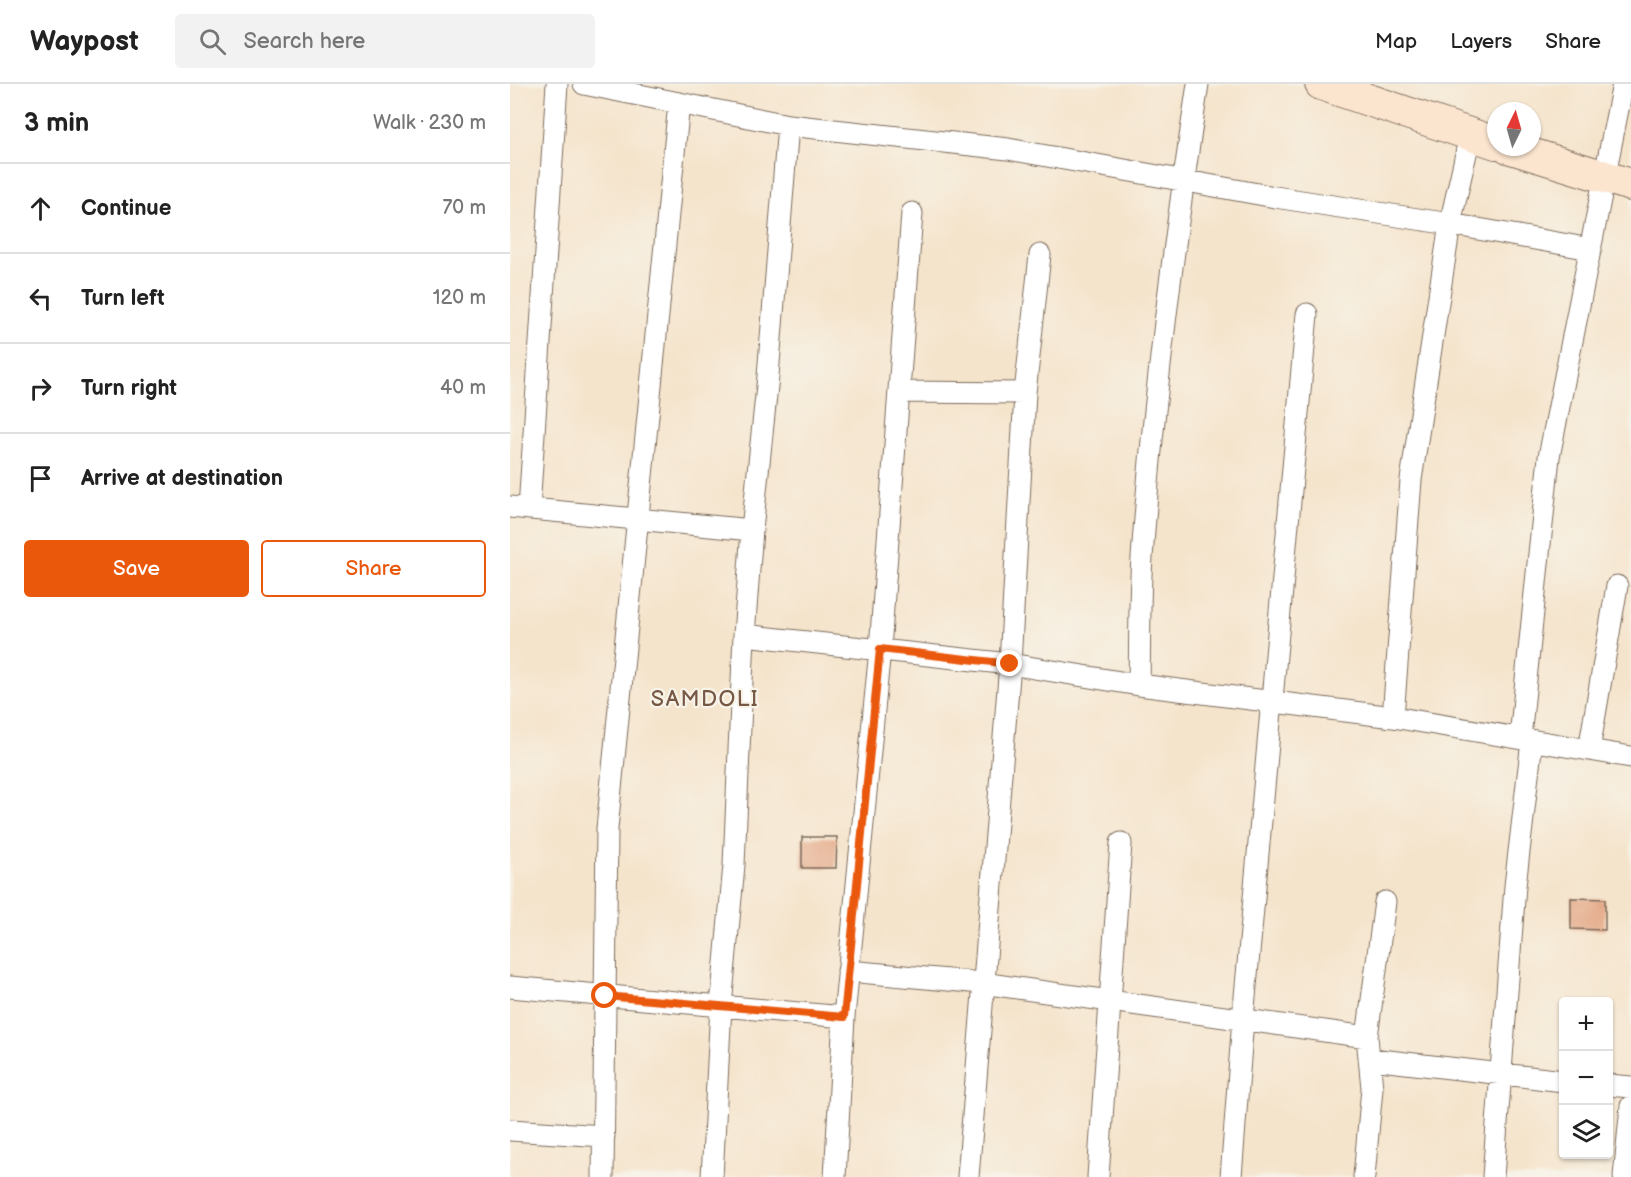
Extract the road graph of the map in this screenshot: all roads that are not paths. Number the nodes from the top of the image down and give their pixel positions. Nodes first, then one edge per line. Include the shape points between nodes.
1 (557, 84) edge
2 (584, 84) edge
3 (1198, 84) edge
4 (1321, 84) edge
5 (1623, 84) edge
6 (679, 103) junction
7 (788, 125) junction
8 (1483, 140) edge
9 (1537, 156) edge
10 (1183, 181) junction
11 (1618, 181) edge
12 (912, 213) dead end
13 (1450, 224) junction
14 (1591, 249) junction
15 (1040, 255) dead end
16 (1306, 314) dead end
17 (899, 392) junction
18 (1025, 393) junction
19 (519, 508) edge
20 (638, 518) junction
21 (752, 530) junction
22 (1617, 586) dead end
23 (744, 635) junction
24 (880, 649) junction
25 (1010, 664) junction
26 (1139, 685) junction
27 (1273, 703) junction
28 (1393, 717) junction
29 (1526, 739) junction
30 (1589, 750) junction
31 (1631, 757) edge
32 (1121, 843) dead end
33 (1385, 902) dead end
34 (848, 971) junction
35 (982, 983) junction
36 (510, 987) edge
37 (605, 996) junction
38 (1111, 1000) junction
39 (721, 1006) junction
40 (844, 1017) junction
41 (1244, 1019) junction
42 (1367, 1037) junction
43 (1371, 1059) junction
44 (1501, 1075) junction
45 (1559, 1081) edge
46 (1613, 1085) edge
47 (1631, 1087) edge
48 (1631, 1109) edge
49 (510, 1130) edge
50 (604, 1136) junction
51 (603, 1177) edge
52 (712, 1177) edge
53 (834, 1177) edge
54 (968, 1177) edge
55 (1098, 1177) edge
56 (1231, 1177) edge
57 (1364, 1177) edge
58 (1493, 1177) edge
59 (1624, 1177) edge

1 - 19 street
2 - 6 street
3 - 10 street
4 - 8 main road
5 - 11 street
6 - 7 street
6 - 20 street
7 - 10 street via 1008,149
7 - 21 street
8 - 13 street
9 - 11 main road
10 - 13 street
10 - 26 street via 1157,388 1143,548
11 - 14 street
12 - 17 street
13 - 14 street
13 - 28 street via 1411,480
14 - 29 street via 1549,457
15 - 18 street
16 - 27 street
17 - 18 street
17 - 24 street
18 - 25 street
19 - 20 street
20 - 21 street
20 - 37 street via 607,829
21 - 23 street
22 - 30 street
23 - 24 street
23 - 39 street via 734,865
24 - 25 street
24 - 34 street
25 - 26 street
25 - 35 street
26 - 27 street
27 - 28 street
27 - 41 street
28 - 29 street
29 - 30 street
29 - 44 street
30 - 31 street
32 - 38 street
33 - 42 street
34 - 35 street
34 - 40 street
35 - 38 street
35 - 54 street
36 - 37 street
37 - 39 street
37 - 50 street
38 - 41 street
38 - 55 street
39 - 40 street
39 - 52 street
40 - 53 street
41 - 42 street
41 - 56 street
42 - 43 street
43 - 44 street
43 - 57 street
44 - 45 street
44 - 58 street
46 - 47 street
48 - 59 street
49 - 50 street
50 - 51 street

